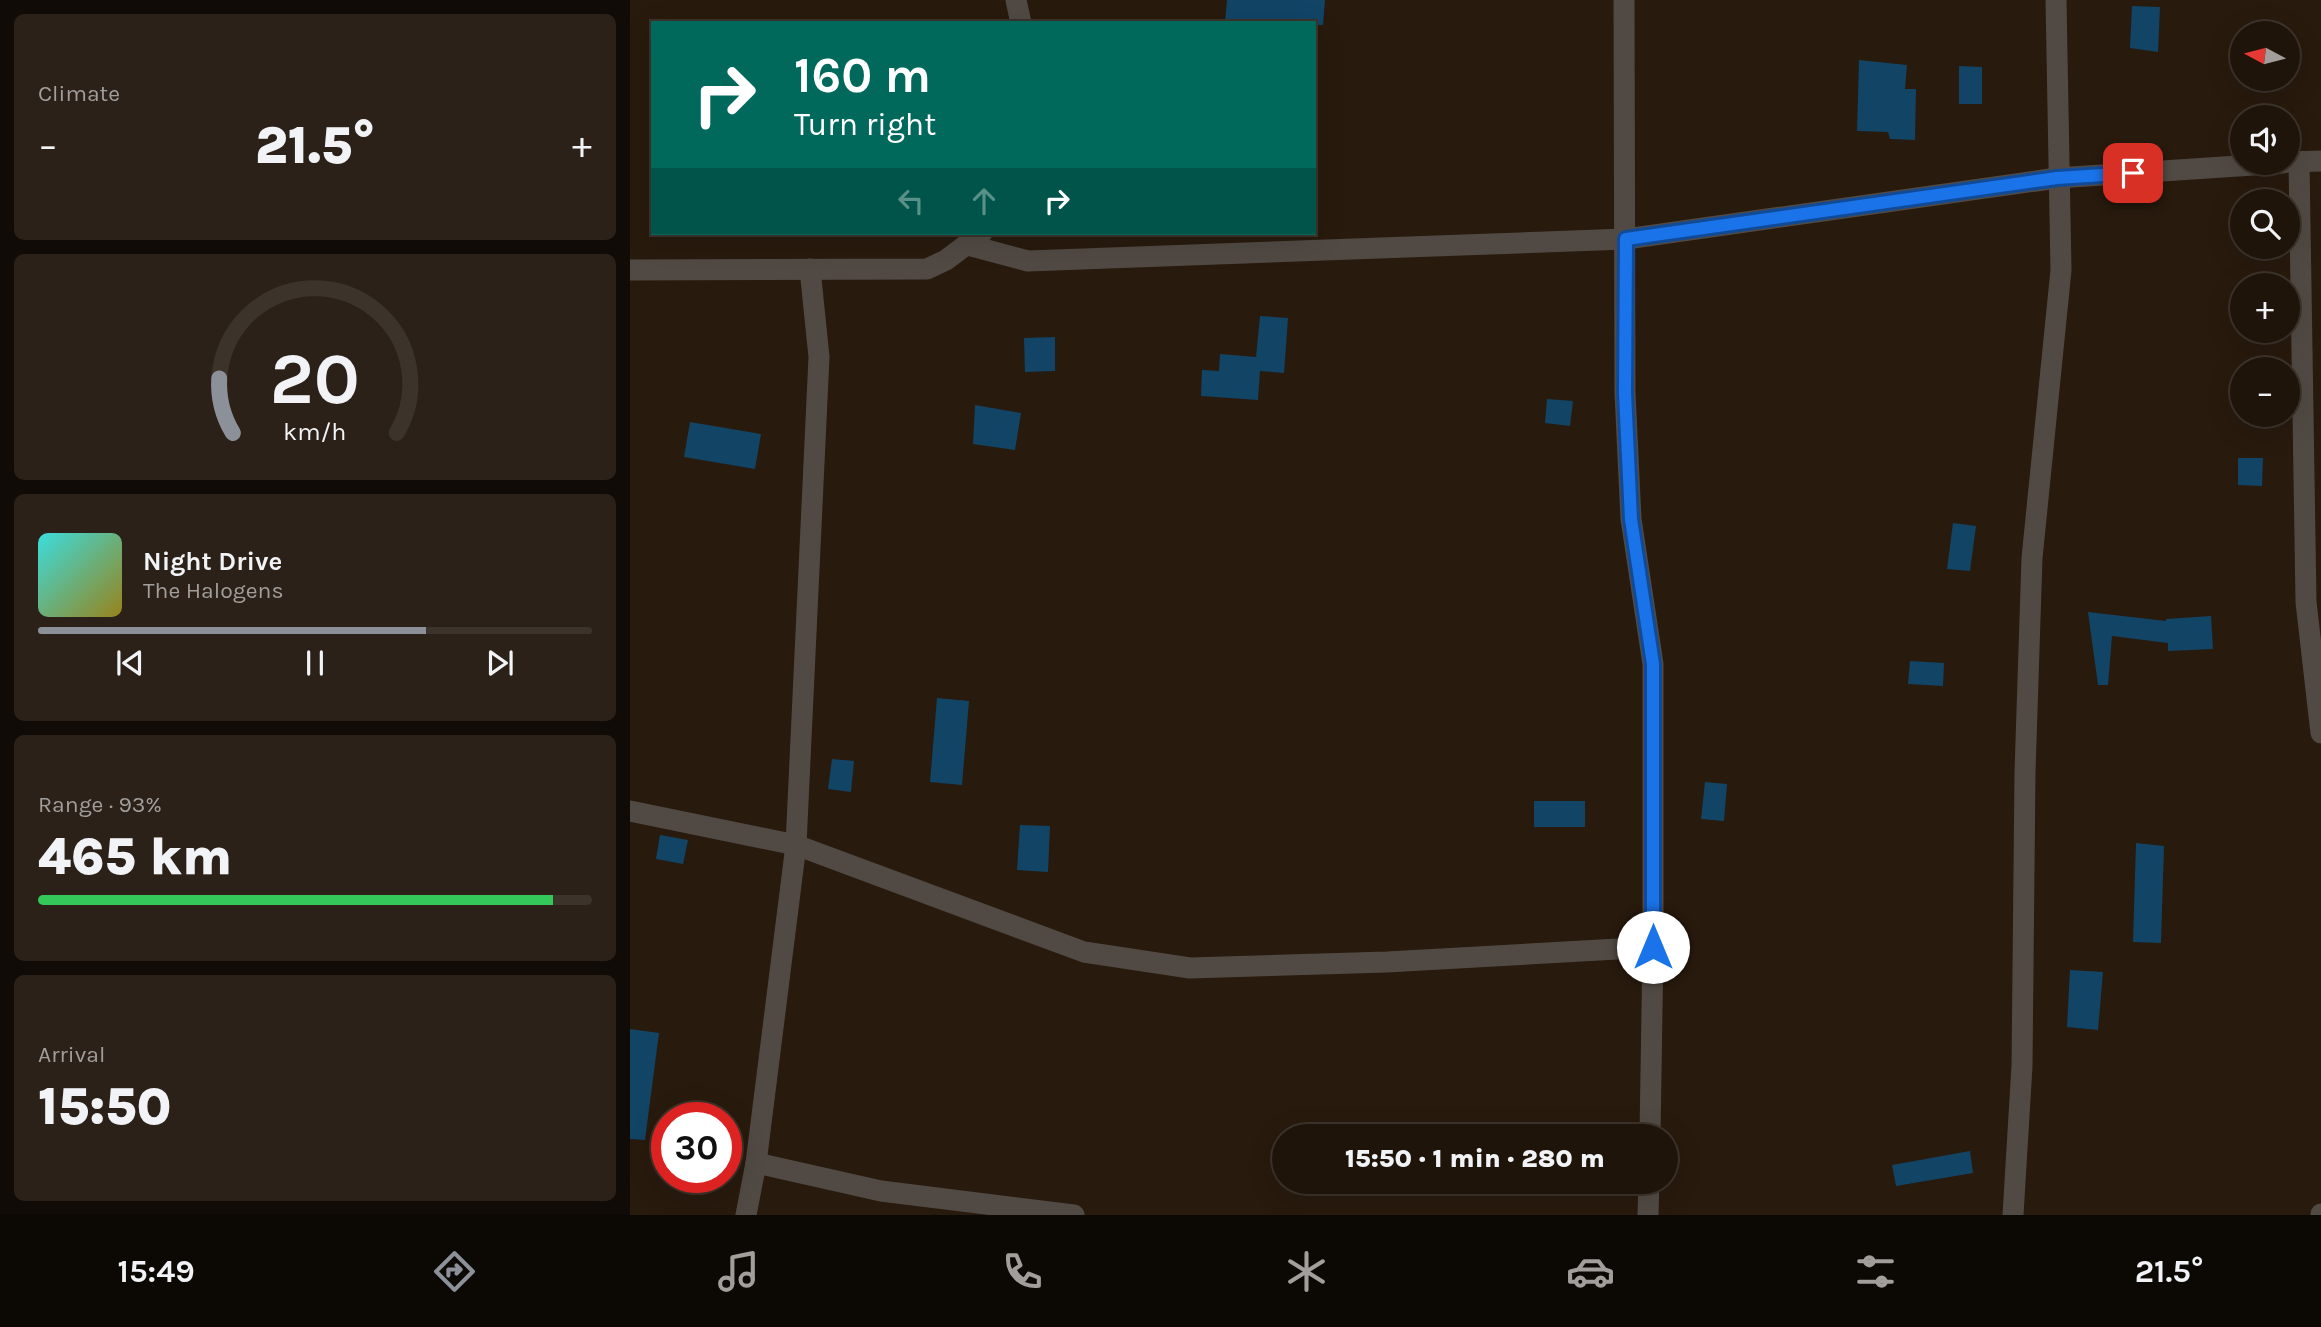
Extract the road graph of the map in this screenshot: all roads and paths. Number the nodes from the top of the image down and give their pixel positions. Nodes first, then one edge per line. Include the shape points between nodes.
1 (1016, 0) edge
2 (1624, 0) edge
3 (2056, 0) edge
4 (1021, 21) edge
5 (2321, 161) edge
6 (2300, 162) edge
7 (2230, 166) edge
8 (2290, 175) edge
9 (2057, 178) junction
10 (975, 239) edge
11 (1626, 239) junction
12 (810, 269) junction
13 (630, 270) edge
14 (2321, 733) edge
15 (630, 811) edge
16 (796, 845) junction
17 (1653, 947) junction
18 (1650, 1124) edge
19 (756, 1163) junction
20 (1649, 1194) edge
21 (746, 1215) edge
22 (1074, 1215) edge
23 (1648, 1215) edge
24 (2012, 1215) edge

1 - 4 street
2 - 11 street
3 - 9 street
5 - 6 street
7 - 9 street
8 - 14 street via 2305,602
9 - 11 street
9 - 24 street via 2061,270 2032,558 2022,1066
10 - 11 street via 1028,261
10 - 12 street via 927,269
11 - 17 street via 1625,393 1631,519 1653,664
12 - 13 street
12 - 16 street via 819,357
15 - 16 street
16 - 17 street via 1084,952 1190,968
16 - 19 street
17 - 18 street
19 - 21 street
19 - 22 street via 881,1191
20 - 23 street

